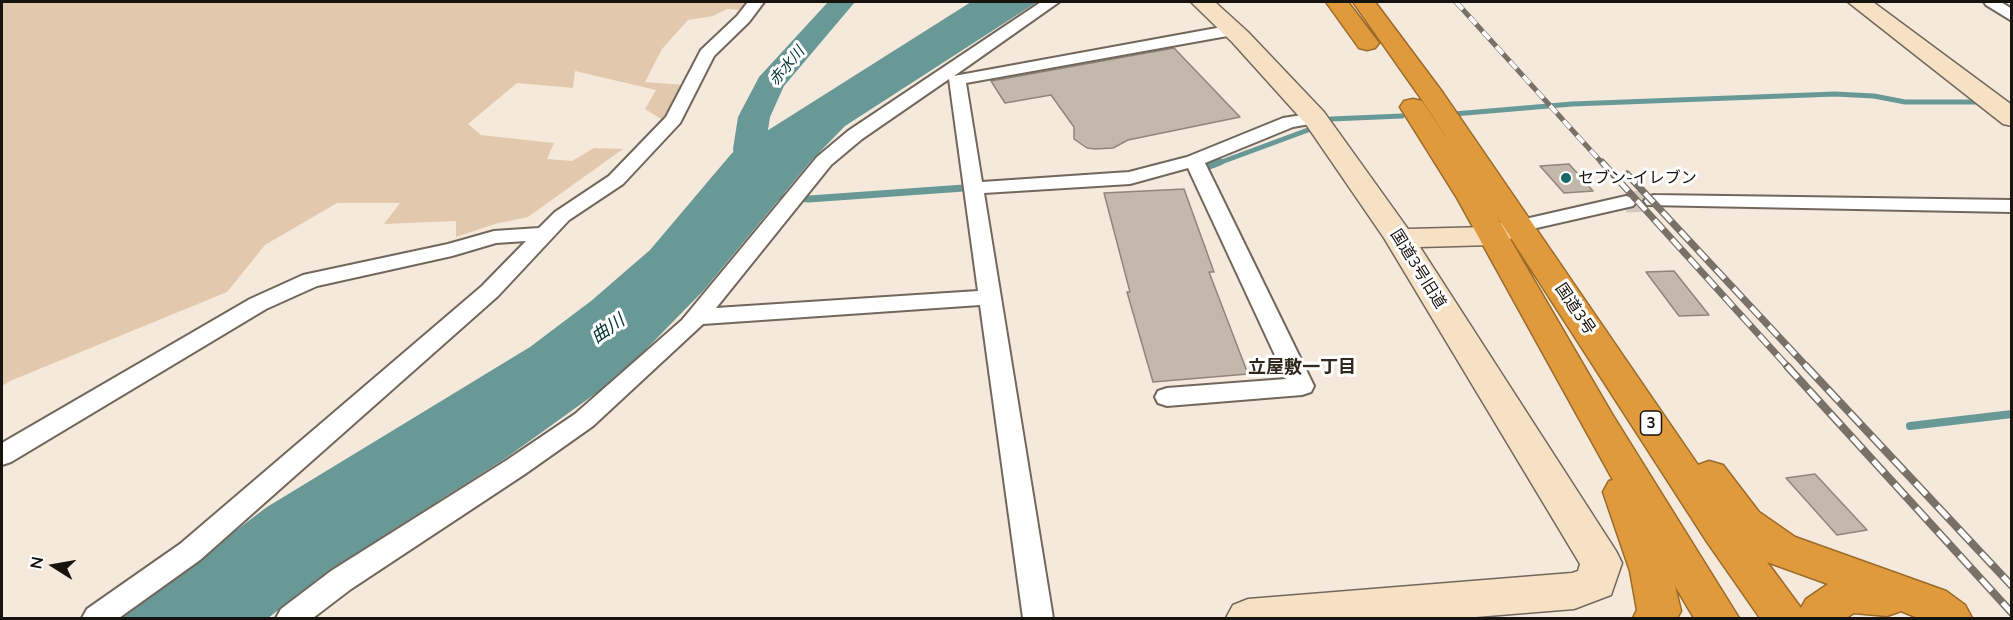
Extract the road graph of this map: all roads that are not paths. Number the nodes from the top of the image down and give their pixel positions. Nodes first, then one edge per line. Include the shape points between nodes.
1 (756, 2) edge
2 (1051, 2) edge
3 (1202, 2) edge
4 (1337, 2) edge
5 (1364, 2) edge
6 (1859, 2) edge
7 (1990, 2) edge
8 (2012, 16) edge
9 (1233, 30) junction
10 (2001, 102) edge
11 (1315, 118) junction
12 (2012, 118) edge
13 (1194, 161) junction
14 (975, 188) junction
15 (1654, 201) tunnel mouth
16 (1626, 202) tunnel mouth
17 (2012, 206) edge
18 (1506, 231) junction
19 (543, 234) junction
20 (1399, 238) junction
21 (991, 297) junction
22 (698, 317) junction
23 (1590, 331) junction
24 (1167, 396) dead end
25 (1599, 424) junction
26 (2, 454) edge
27 (1933, 609) edge
28 (97, 618) edge
29 (291, 618) edge
30 (1038, 618) edge
31 (1248, 618) edge
32 (1655, 618) edge
33 (1717, 618) edge
34 (1784, 618) edge
35 (1822, 618) edge

1 - 19 street via 707,54 674,119 658,138 616,180 562,216
2 - 22 street via 855,135 824,161
3 - 9 street, 国道3号旧道
4 - 18 highway, 国道3号 / 3 via 1413,107 1472,198
5 - 18 highway, 国道3号 / 3 via 1434,98
6 - 10 street
7 - 8 street
9 - 11 street, 国道3号旧道
9 - 14 street via 957,80
10 - 12 street
11 - 13 street via 1290,122
11 - 20 street, 国道3号旧道
13 - 14 street via 1130,178
13 - 24 street via 1302,386
14 - 21 street
15 - 17 street
16 - 18 street
18 - 20 street
18 - 23 highway, 国道3号 / 3
18 - 25 highway, 国道3号 / 3
19 - 26 street via 494,237 452,250 311,280 258,304
19 - 28 street via 490,291 190,552
20 - 31 street, 国道3号旧道 via 1601,563 1596,582 1574,591
21 - 22 street
21 - 30 street
22 - 29 street via 584,420 341,580
23 - 27 highway via 1745,523 1780,549
23 - 34 highway, 国道3号 / 3
25 - 32 highway via 1652,571 1659,611
25 - 33 highway, 国道3号 / 3
27 - 35 highway via 1847,594 1821,612

